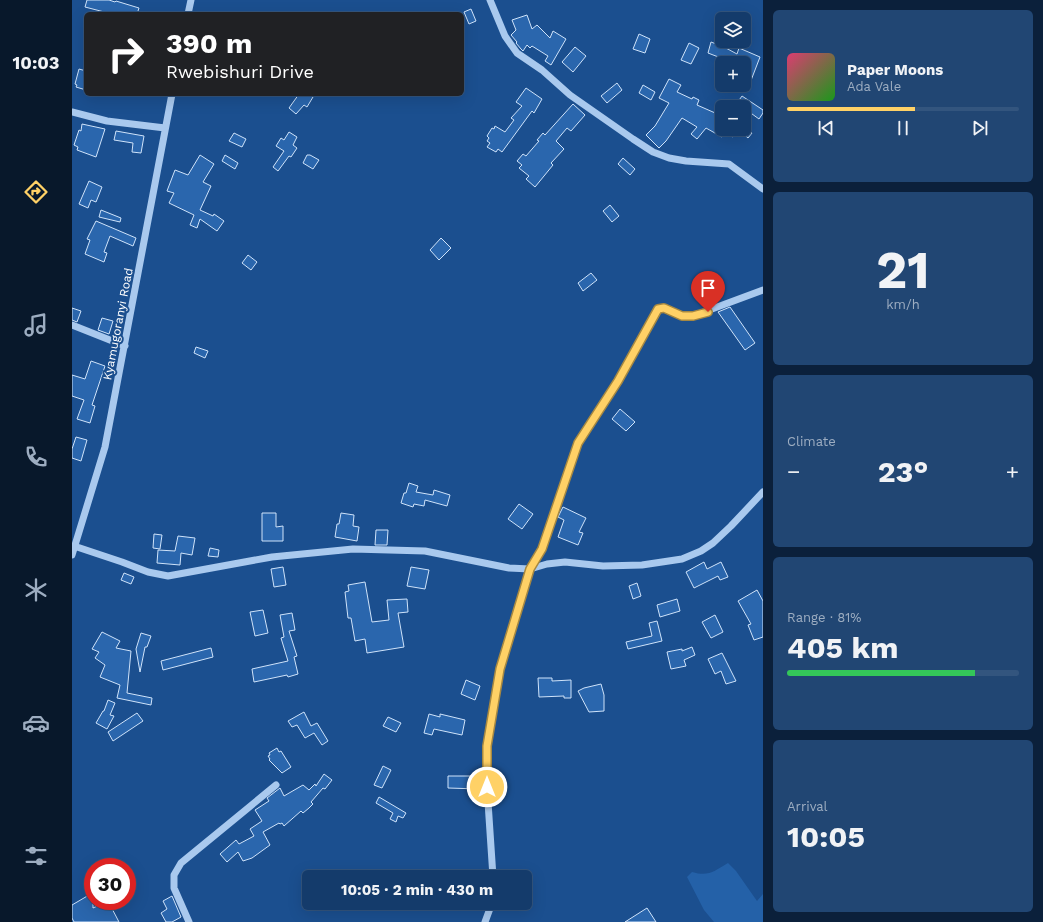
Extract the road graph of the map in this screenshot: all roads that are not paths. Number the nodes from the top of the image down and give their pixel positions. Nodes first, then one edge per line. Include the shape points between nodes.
1 (191, 0) edge
2 (490, 0) edge
3 (188, 12) edge
4 (172, 96) edge
5 (72, 112) edge
6 (165, 128) junction
7 (763, 189) edge
8 (763, 290) edge
9 (72, 325) edge
10 (125, 346) junction
11 (763, 492) edge
12 (74, 546) junction
13 (72, 555) edge
14 (530, 569) junction
15 (276, 785) dead end
16 (493, 870) edge
17 (489, 910) edge
18 (189, 922) edge
19 (485, 922) edge

1 - 3 street
2 - 7 street via 505,36 517,53 542,70 570,95 633,139 669,158 729,164
4 - 6 street, Kyamugoranyi Road
5 - 6 street via 107,121
6 - 10 street, Kyamugoranyi Road
8 - 14 street via 693,316 682,316 664,308 658,309 618,381 578,443 542,549
9 - 10 street
10 - 12 street, Kyamugoranyi Road via 105,447
11 - 14 street via 713,543 682,559 603,566 565,562
12 - 13 street, Kyamugoranyi Road
12 - 14 street via 148,572 168,576 272,557 353,549 425,551 509,568
14 - 16 street via 500,669 487,746
15 - 18 street via 181,863 174,875 174,888
17 - 19 street

